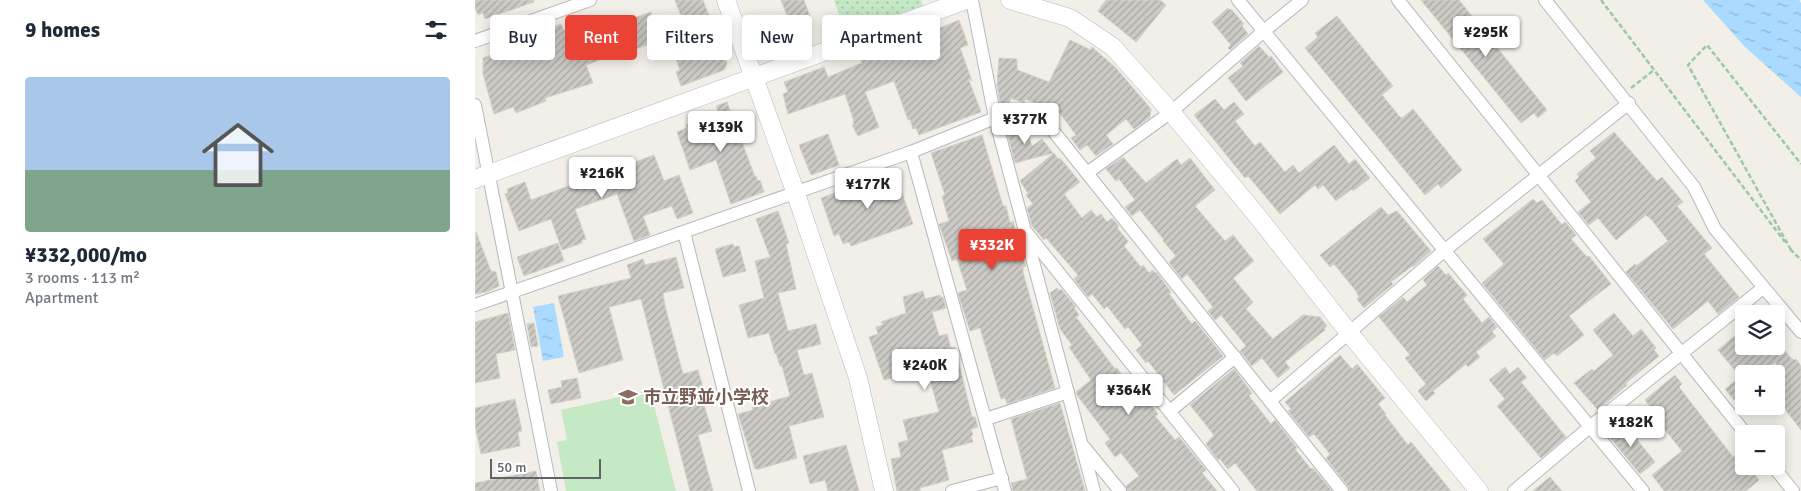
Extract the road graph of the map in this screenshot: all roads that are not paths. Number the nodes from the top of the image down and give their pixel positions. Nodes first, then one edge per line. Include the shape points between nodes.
1 (725, 0) edge
2 (966, 0) edge
3 (972, 0) edge
4 (1010, 0) edge
5 (1239, 0) edge
6 (1302, 0) edge
7 (1398, 0) edge
8 (1545, 0) edge
9 (584, 1) edge
10 (1264, 31) junction
11 (475, 41) edge
12 (753, 78) junction
13 (1625, 99) junction
14 (475, 105) edge
15 (1171, 112) junction
16 (995, 118) junction
17 (911, 152) junction
18 (1087, 173) junction
19 (482, 176) edge
20 (1538, 176) junction
21 (795, 192) junction
22 (1024, 229) junction
23 (684, 232) junction
24 (1445, 250) junction
25 (1763, 288) junction
26 (512, 292) junction
27 (475, 306) edge
28 (1801, 332) edge
29 (1350, 334) junction
30 (1682, 354) junction
31 (1235, 357) junction
32 (1068, 392) junction
33 (1270, 401) junction
34 (1170, 411) junction
35 (986, 419) junction
36 (1740, 425) edge
37 (1591, 426) junction
38 (1081, 443) junction
39 (1780, 475) edge
40 (1002, 478) junction
41 (551, 491) edge
42 (749, 491) edge
43 (884, 491) edge
44 (952, 491) edge
45 (1005, 491) edge
46 (1094, 491) edge
47 (1120, 491) edge
48 (1233, 491) edge
49 (1342, 491) edge
50 (1479, 491) edge
51 (1514, 491) edge
52 (1643, 491) edge
53 (1793, 491) edge

1 - 12 street
2 - 12 street
3 - 16 street
4 - 15 street via 1070,18 1113,47
5 - 10 street
6 - 10 street
7 - 20 street
8 - 13 street
9 - 11 street
10 - 15 street
10 - 24 street
12 - 19 street
12 - 21 street
13 - 20 street
13 - 25 street via 1694,187 1715,229
14 - 19 street
15 - 18 street
15 - 29 street
16 - 17 street
16 - 18 street via 1026,115 1051,127
16 - 22 street
17 - 21 street
17 - 35 street
18 - 31 street
19 - 26 street
20 - 24 street
20 - 30 street
21 - 23 street
21 - 43 street via 858,378
22 - 32 street
22 - 34 street
23 - 26 street
23 - 42 street
24 - 29 street
24 - 37 street
25 - 28 street
25 - 30 street
26 - 27 street
26 - 41 street
29 - 33 street
29 - 50 street
30 - 36 street
30 - 37 street
31 - 33 street
31 - 34 street
32 - 35 street
32 - 38 street
33 - 49 street
34 - 48 street
35 - 40 street
37 - 51 street
37 - 52 street
38 - 46 street
38 - 47 street
39 - 53 street
40 - 44 street
40 - 45 street

